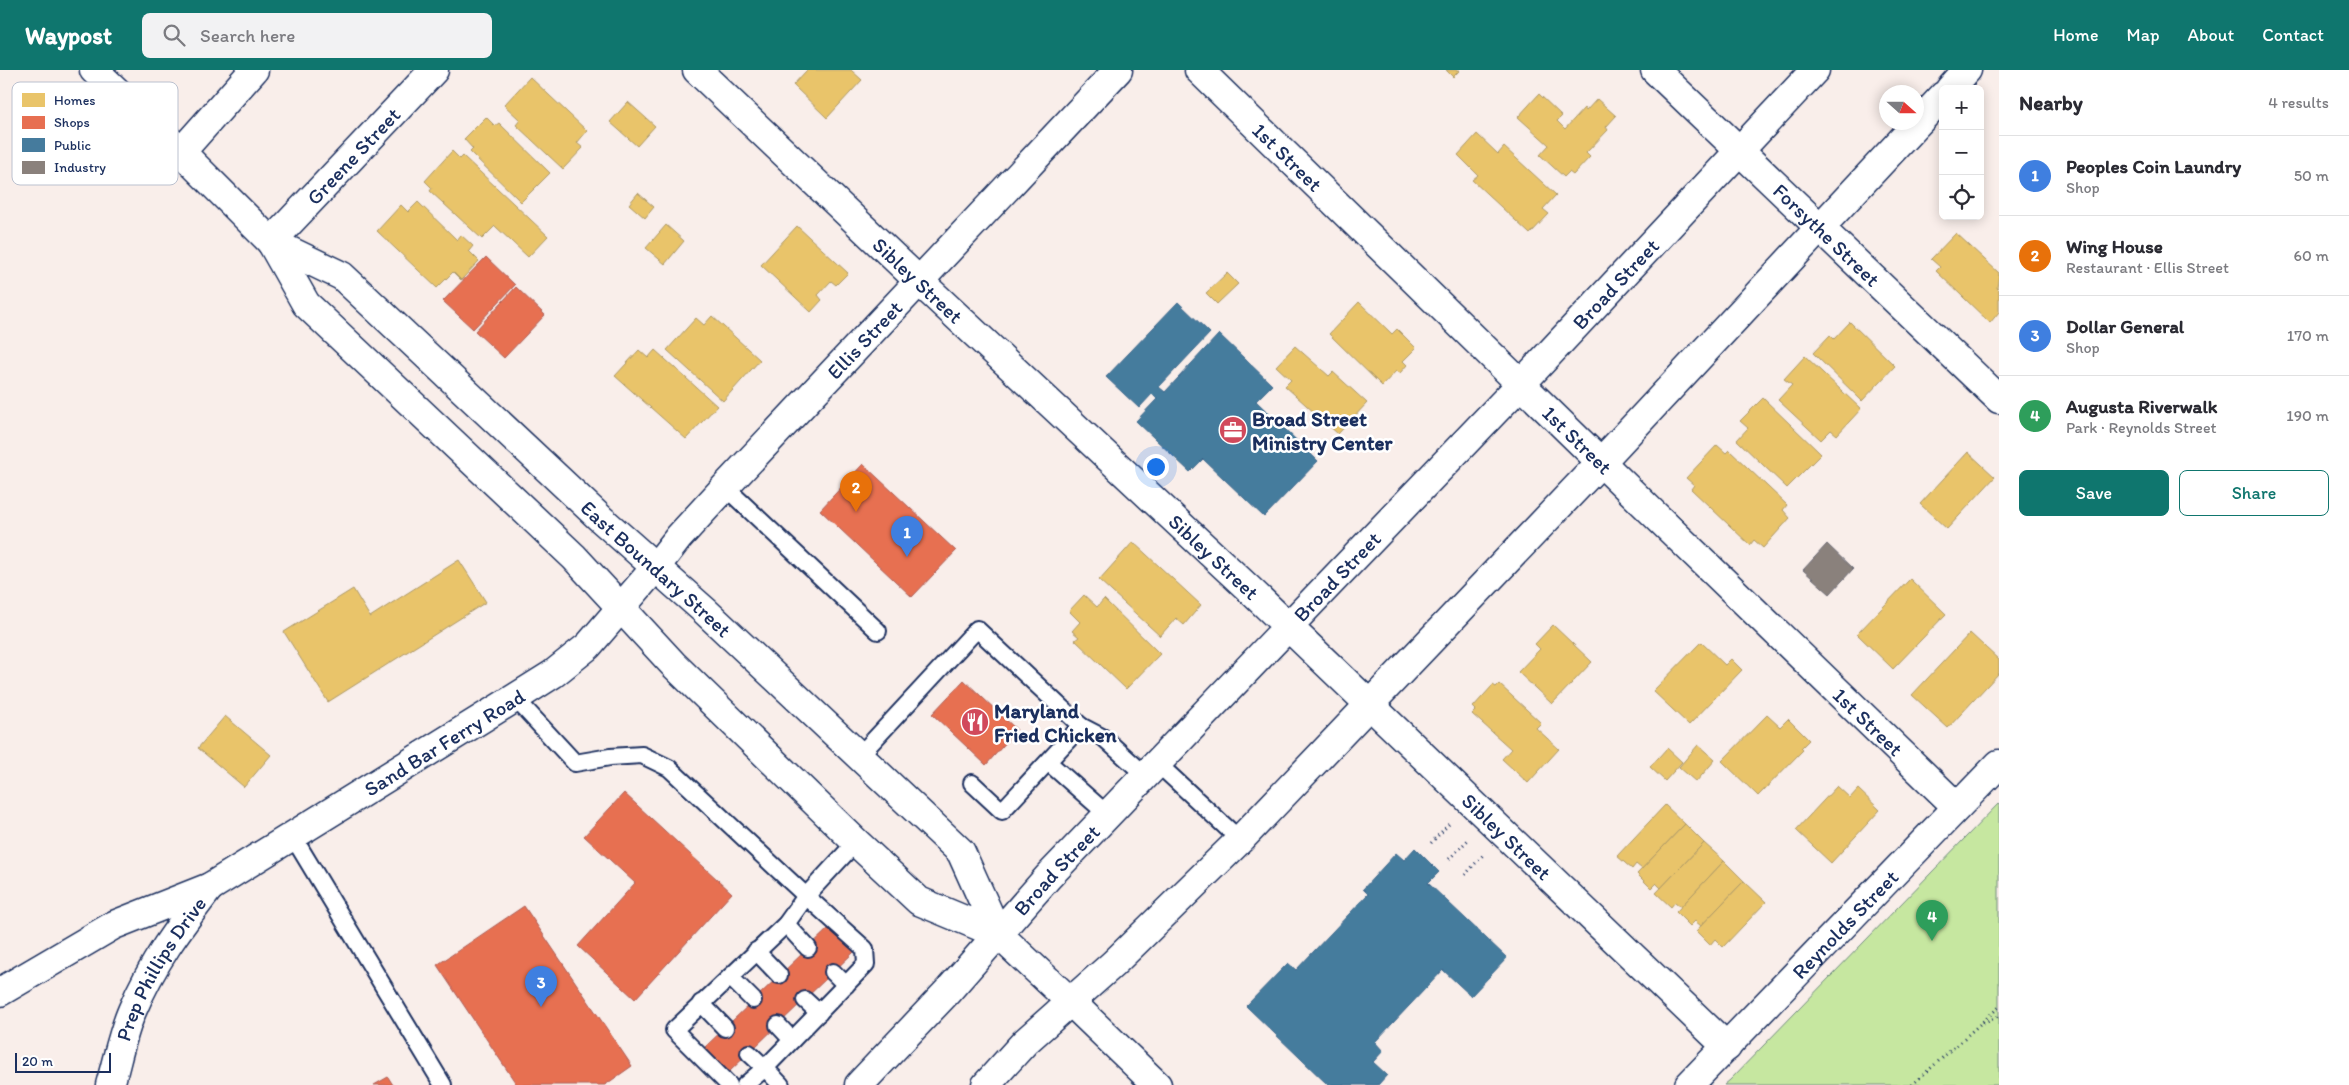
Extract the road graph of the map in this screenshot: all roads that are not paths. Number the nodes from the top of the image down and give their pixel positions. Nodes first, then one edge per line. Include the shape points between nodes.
1 (94, 70) edge
2 (254, 70) edge
3 (434, 70) edge
4 (697, 70) edge
5 (1118, 70) edge
6 (1198, 70) edge
7 (1655, 70) edge
8 (1815, 70) edge
9 (1967, 70) edge
10 (107, 82) edge
11 (1954, 85) edge
12 (1939, 100) edge
13 (178, 149) edge
14 (1739, 151) junction
15 (181, 152) junction
16 (1819, 228) junction
17 (271, 242) junction
18 (919, 281) junction
19 (1521, 384) junction
20 (1999, 399) edge
21 (1601, 462) junction
22 (725, 487) junction
23 (655, 568) junction
24 (621, 607) junction
25 (1288, 627) junction
26 (878, 631) dead end
27 (515, 698) junction
28 (1370, 705) junction
29 (1081, 726) junction
30 (859, 756) junction
31 (1048, 762) junction
32 (1999, 764) edge
33 (1151, 769) junction
34 (972, 782) dead end
35 (1957, 807) junction
36 (1108, 814) junction
37 (292, 835) junction
38 (1240, 840) junction
39 (856, 842) junction
40 (210, 887) junction
41 (806, 896) junction
42 (786, 924) junction
43 (998, 934) junction
44 (808, 948) dead end
45 (756, 951) junction
46 (833, 972) dead end
47 (779, 975) dead end
48 (730, 977) junction
49 (846, 985) junction
50 (0, 992) edge
51 (753, 1000) dead end
52 (804, 1000) dead end
53 (1071, 1002) junction
54 (701, 1003) junction
55 (819, 1012) junction
56 (778, 1024) dead end
57 (725, 1028) dead end
58 (792, 1040) junction
59 (1727, 1047) junction
60 (748, 1053) dead end
61 (764, 1068) junction
62 (110, 1085) edge
63 (444, 1085) edge
64 (729, 1085) edge
65 (746, 1085) edge
66 (781, 1085) edge
67 (859, 1085) edge
68 (986, 1085) edge
69 (1157, 1085) edge
70 (1689, 1085) edge

1 - 10 main road, East Boundary Street
2 - 15 main road
3 - 17 main road, Greene Street
4 - 18 main road, Sibley Street
5 - 18 main road, Ellis Street
6 - 19 main road, 1st Street
7 - 14 main road, Forsythe Street
8 - 14 main road, Broad Street
9 - 11 main road
12 - 16 main road
13 - 15 main road, East Boundary Street
14 - 16 main road, Forsythe Street
14 - 19 main road, Broad Street
15 - 17 main road, East Boundary Street
16 - 20 main road, Forsythe Street
16 - 21 main road
17 - 23 main road, East Boundary Street via 342,276
17 - 24 main road, East Boundary Street via 306,304 574,556
18 - 22 main road, Ellis Street
18 - 25 main road, Sibley Street
19 - 21 main road, 1st Street
19 - 25 main road, Broad Street
21 - 28 main road
21 - 35 main road, 1st Street
22 - 23 main road, Ellis Street
22 - 26 lane
23 - 24 main road, Sand Bar Ferry Road
23 - 30 main road, East Boundary Street
24 - 27 main road, Sand Bar Ferry Road via 588,646
24 - 39 main road, East Boundary Street via 673,664
25 - 28 main road, Sibley Street
25 - 33 main road, Broad Street
27 - 37 main road, Sand Bar Ferry Road
27 - 41 lane via 575,763 642,755 669,768
28 - 38 main road
28 - 59 main road, Sibley Street
29 - 30 lane via 977,629
29 - 31 lane
29 - 33 lane
30 - 43 main road, East Boundary Street via 961,852
31 - 34 lane via 1002,811
31 - 36 lane
32 - 35 main road, Reynolds Street
33 - 36 main road, Broad Street
33 - 38 lane
35 - 59 main road, Reynolds Street
36 - 43 main road, Broad Street
37 - 40 main road, Sand Bar Ferry Road
37 - 63 lane
38 - 53 main road
39 - 41 lane
39 - 43 main road, East Boundary Street via 919,901
40 - 50 main road via 114,925
40 - 62 main road, Prep Phillips Drive via 169,940 142,987
41 - 42 lane
41 - 49 lane via 866,949 866,964
42 - 44 lane
42 - 45 lane
43 - 53 main road, East Boundary Street
43 - 67 main road, Broad Street
45 - 47 lane
45 - 48 lane
46 - 49 lane
48 - 51 lane
48 - 54 lane
49 - 55 lane
52 - 55 lane
53 - 68 main road via 1025,1042
53 - 69 main road, East Boundary Street
54 - 57 lane
54 - 64 lane via 674,1030
55 - 58 lane
56 - 58 lane
58 - 61 lane
59 - 70 main road, Reynolds Street
60 - 61 lane
61 - 65 lane
61 - 66 lane

